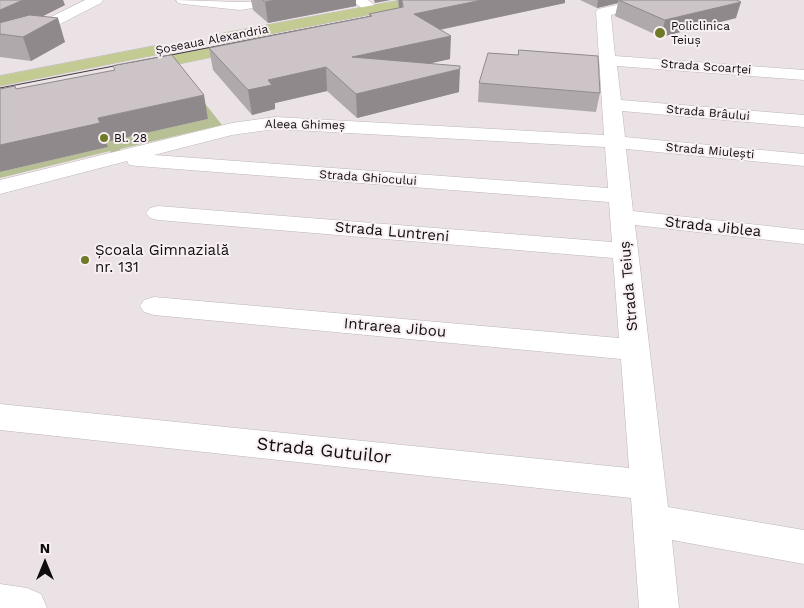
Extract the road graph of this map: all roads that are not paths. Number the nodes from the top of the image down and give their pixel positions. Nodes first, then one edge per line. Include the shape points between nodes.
1 (96, 0) edge
2 (187, 0) edge
3 (278, 0) edge
4 (358, 0) edge
5 (424, 0) edge
6 (631, 0) edge
7 (438, 8) edge
8 (373, 10) junction
9 (0, 42) edge
10 (608, 60) junction
11 (804, 75) edge
12 (0, 81) edge
13 (0, 94) edge
14 (613, 105) junction
15 (804, 121) edge
16 (616, 142) junction
17 (116, 158) junction
18 (804, 160) edge
19 (0, 187) edge
20 (622, 207) junction
21 (158, 213) dead end
22 (804, 237) edge
23 (626, 250) junction
24 (154, 306) dead end
25 (635, 350) junction
26 (0, 416) edge
27 (648, 485) junction
28 (651, 520) junction
29 (804, 547) edge
30 (0, 604) edge
31 (27, 608) edge
32 (660, 608) edge

1 - 9 street via 27,35
2 - 3 street via 240,6
4 - 8 street
5 - 8 main road, Șoseaua Alexandria
6 - 10 street, Strada Teiuș via 640,4 603,12
7 - 13 main road, Șoseaua Alexandria
8 - 12 main road, Șoseaua Alexandria
10 - 11 street, Strada Scoarței
10 - 14 street, Strada Teiuș
14 - 15 street, Strada Brâului
14 - 16 street, Strada Teiuș
16 - 17 street, Aleea Ghimeș via 275,123 232,129
16 - 18 street, Strada Miulești
16 - 20 street, Strada Teiuș
17 - 19 street, Aleea Ghimeș
17 - 20 street, Strada Ghiocului
20 - 22 street, Strada Jiblea
20 - 23 street, Strada Teiuș
21 - 23 street, Strada Luntreni
23 - 25 street, Strada Teiuș
24 - 25 street, Intrarea Jibou
25 - 27 street, Strada Teiuș
26 - 27 street, Strada Gutuilor
27 - 28 street, Strada Teiuș
28 - 29 street
28 - 32 street, Strada Teiuș
30 - 31 street

